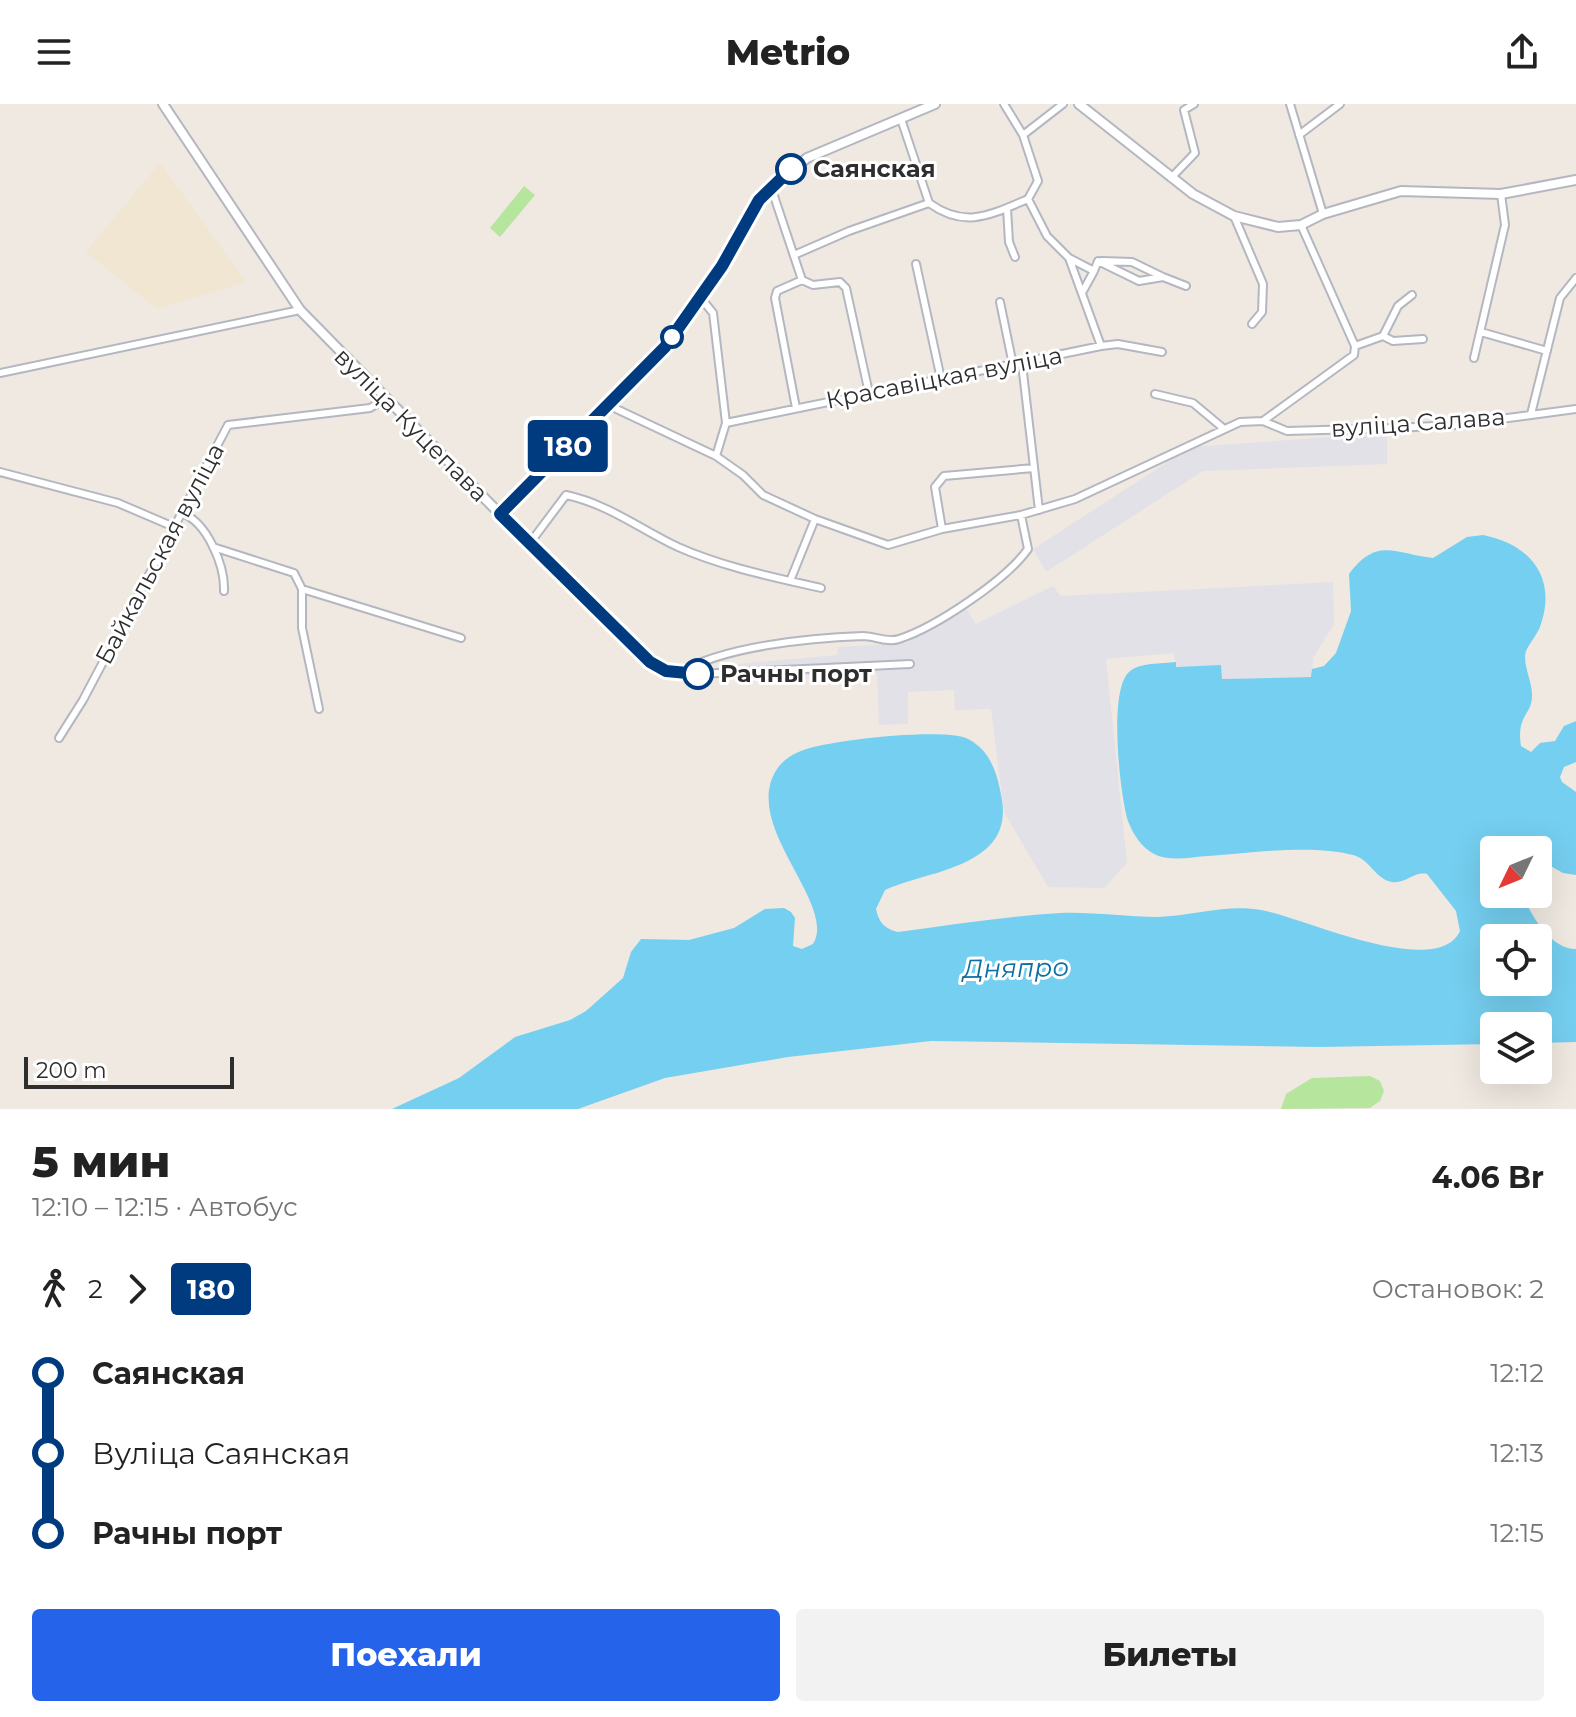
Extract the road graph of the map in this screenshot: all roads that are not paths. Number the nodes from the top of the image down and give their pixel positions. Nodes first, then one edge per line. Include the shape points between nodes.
1 (163, 104) edge
2 (935, 104) edge
3 (1004, 104) edge
4 (1063, 104) edge
5 (1079, 104) edge
6 (1194, 104) edge
7 (1290, 104) edge
8 (1340, 104) edge
9 (901, 119) junction
10 (1023, 135) junction
11 (1299, 135) junction
12 (1171, 178) junction
13 (1576, 180) edge
14 (771, 187) junction
15 (1501, 194) junction
16 (1028, 199) junction
17 (929, 203) junction
18 (1007, 208) junction
19 (1323, 214) junction
20 (1234, 216) junction
21 (1301, 225) junction
22 (794, 255) junction
23 (1015, 257) dead end
24 (1069, 258) junction
25 (1098, 261) junction
26 (916, 264) dead end
27 (1094, 271) junction
28 (1163, 277) junction
29 (1576, 278) edge
30 (802, 280) junction
31 (1186, 286) dead end
32 (1083, 291) junction
33 (1412, 295) dead end
34 (700, 297) junction
35 (1000, 302) dead end
36 (300, 310) junction
37 (1252, 324) dead end
38 (1481, 332) junction
39 (1383, 336) junction
40 (1423, 339) dead end
41 (1101, 346) junction
42 (1355, 346) junction
43 (1547, 351) junction
44 (1162, 352) dead end
45 (1474, 358) dead end
46 (1022, 364) junction
47 (1013, 365) junction
48 (0, 373) edge
49 (941, 379) junction
50 (869, 393) junction
51 (1155, 394) dead end
52 (385, 399) junction
53 (608, 405) junction
54 (796, 408) junction
55 (1576, 409) edge
56 (1531, 414) junction
57 (1263, 421) junction
58 (726, 423) junction
59 (1223, 428) junction
60 (716, 456) junction
61 (1034, 468) junction
62 (0, 472) edge
63 (1039, 510) junction
64 (181, 513) junction
65 (500, 514) junction
66 (1021, 515) junction
67 (815, 519) junction
68 (174, 527) junction
69 (942, 529) junction
70 (530, 543) junction
71 (213, 547) junction
72 (790, 581) junction
73 (821, 588) dead end
74 (302, 589) junction
75 (224, 591) dead end
76 (461, 638) dead end
77 (910, 664) dead end
78 (679, 673) junction
79 (319, 709) dead end
80 (59, 738) dead end

1 - 36 main road, вуліца Куцепава
2 - 9 main road
3 - 10 street
4 - 10 street
5 - 12 main road
6 - 12 street via 1184,110 1195,153
7 - 11 street
8 - 11 street
9 - 14 main road via 807,158
9 - 17 street
10 - 16 street via 1038,181
11 - 19 street
12 - 20 main road
13 - 15 main road
14 - 22 street
14 - 34 main road
15 - 19 main road via 1401,191
15 - 38 street via 1505,225
16 - 18 street
16 - 24 street via 1047,236
17 - 18 street via 949,217 989,215
17 - 22 street
18 - 23 street
19 - 21 main road
20 - 21 main road via 1278,227
20 - 37 street via 1263,284 1262,312
21 - 42 street
22 - 30 street
24 - 27 street
24 - 32 street
25 - 27 street
25 - 28 street via 1132,262
25 - 28 street via 1139,281
26 - 49 street
27 - 32 street
28 - 31 street
29 - 43 street via 1560,298
30 - 50 street via 813,285 840,282 846,288
30 - 54 street via 777,291 775,298
32 - 41 street
33 - 39 street via 1398,306
34 - 53 main road via 665,347
34 - 58 street via 713,313
35 - 47 street
36 - 48 street
36 - 52 main road, вуліца Куцепава
38 - 43 street
38 - 45 street
39 - 40 street via 1393,341
39 - 42 street
41 - 44 street, Красавіцкая вуліца
41 - 46 street, Красавіцкая вуліца
42 - 57 street via 1354,355
43 - 56 street
46 - 47 street, Красавіцкая вуліца
46 - 61 street
47 - 49 street, Красавіцкая вуліца
49 - 50 street, Красавіцкая вуліца
50 - 54 street, Красавіцкая вуліца
51 - 59 street via 1193,403
52 - 64 street, Байкальская вуліца via 370,408 228,425
52 - 65 main road, вуліца Куцепава
53 - 60 street
53 - 65 main road
54 - 58 street, Красавіцкая вуліца
55 - 56 street, вуліца Салава
56 - 57 street, вуліца Салава via 1455,425 1287,431
57 - 59 street
58 - 60 street
59 - 63 street via 1075,499
60 - 67 street via 763,495
61 - 63 street
61 - 69 street via 944,476 935,487
62 - 68 street via 118,503
63 - 66 street
64 - 68 street, Байкальская вуліца
64 - 71 street via 192,516
65 - 70 street, вуліца Куцепава
66 - 69 street
66 - 78 street via 1028,549 1016,566 937,620 896,640 865,636 777,645 698,661
67 - 69 street via 888,545
67 - 72 street
68 - 80 street, Байкальская вуліца
70 - 72 street via 566,495 630,519 677,547
70 - 78 street, вуліца Куцепава via 641,655
71 - 74 street via 294,573
71 - 75 street
72 - 73 street
74 - 76 street
74 - 79 street via 302,628
77 - 78 street, вуліца Куцепава

